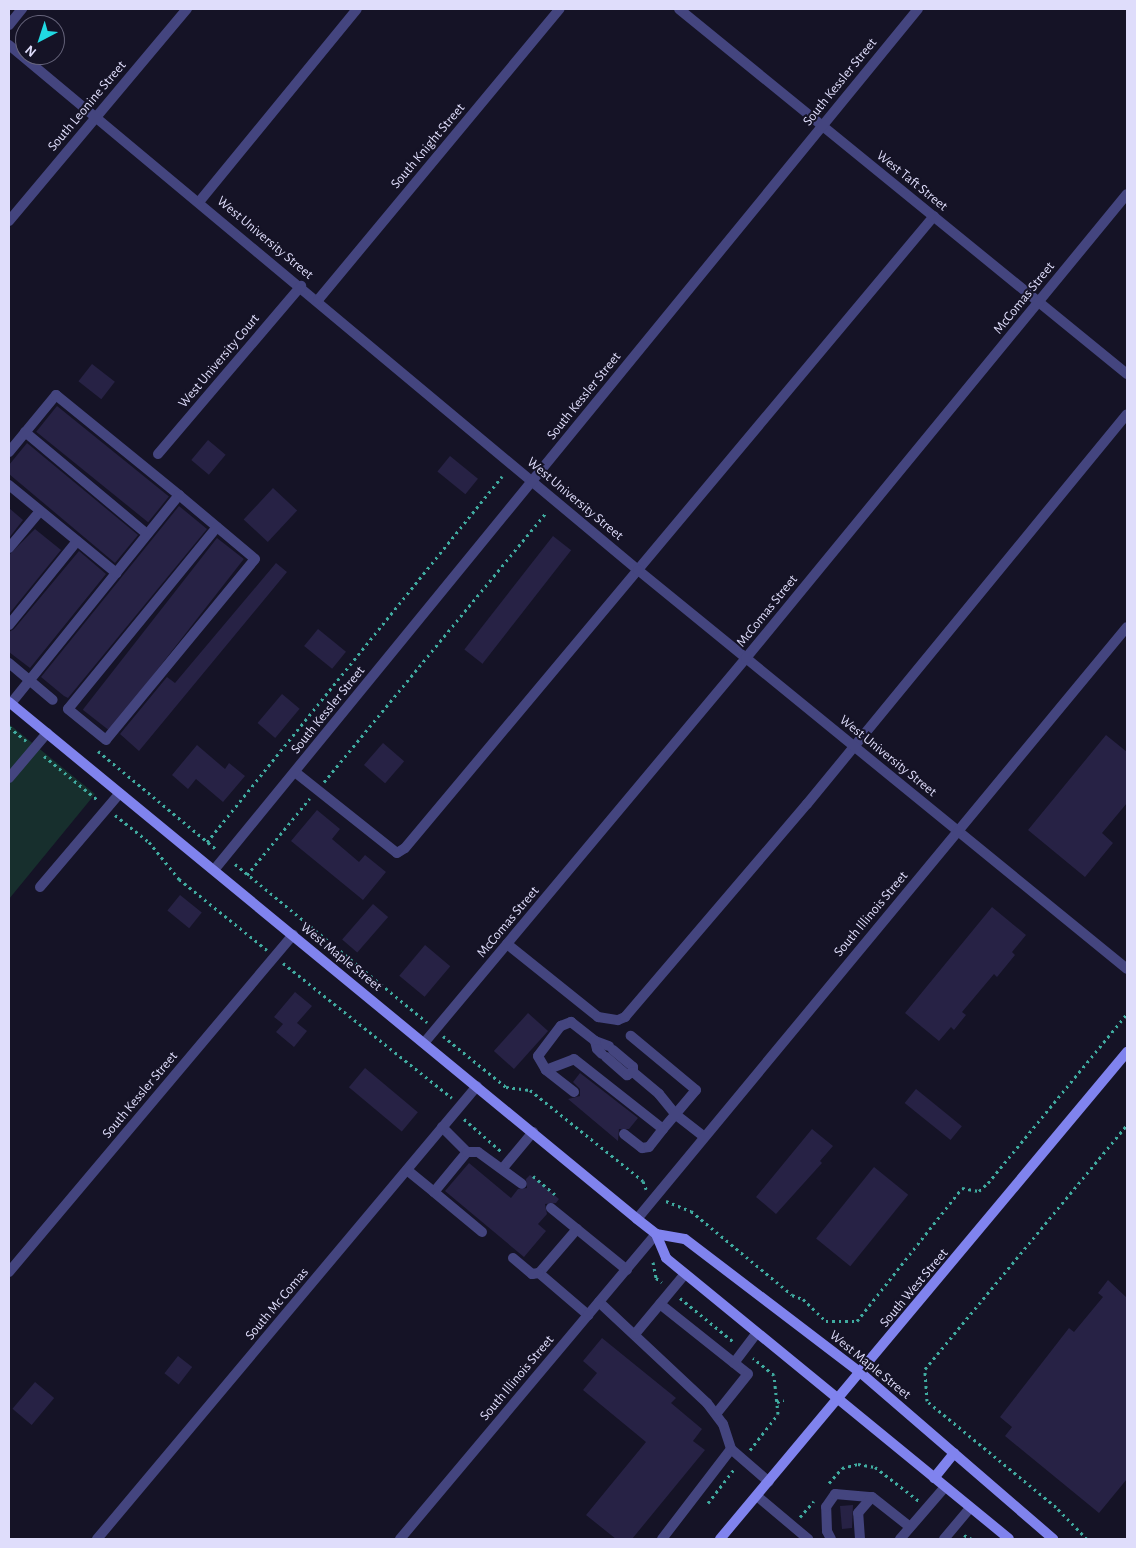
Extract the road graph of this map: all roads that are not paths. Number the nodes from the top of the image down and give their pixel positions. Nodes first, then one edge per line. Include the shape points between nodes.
1 (22, 9) edge
2 (186, 9) edge
3 (357, 9) edge
4 (560, 9) edge
5 (679, 9) edge
6 (918, 9) edge
7 (9, 24) edge
8 (9, 44) edge
9 (96, 116) junction
10 (823, 126) junction
11 (1127, 194) edge
12 (199, 202) junction
13 (934, 216) junction
14 (9, 221) edge
15 (301, 286) junction
16 (318, 300) junction
17 (1039, 302) junction
18 (1127, 374) edge
19 (1127, 414) edge
20 (25, 432) junction
21 (9, 452) edge
22 (158, 454) dead end
23 (533, 481) junction
24 (9, 485) edge
25 (178, 495) junction
26 (40, 510) junction
27 (217, 527) junction
28 (147, 534) junction
29 (77, 541) junction
30 (9, 548) edge
31 (638, 570) junction
32 (116, 573) junction
33 (9, 625) edge
34 (1127, 627) edge
35 (746, 658) junction
36 (9, 664) edge
37 (29, 680) junction
38 (53, 700) dead end
39 (10, 703) edge
40 (46, 733) junction
41 (854, 746) junction
42 (295, 772) junction
43 (9, 778) edge
44 (120, 793) junction
45 (958, 831) junction
46 (214, 870) junction
47 (40, 887) dead end
48 (293, 935) junction
49 (507, 944) junction
50 (1127, 970) edge
51 (631, 1036) dead end
52 (424, 1043) junction
53 (1127, 1052) edge
54 (546, 1070) junction
55 (477, 1086) junction
56 (574, 1092) dead end
57 (674, 1114) junction
58 (442, 1127) junction
59 (663, 1129) junction
60 (533, 1132) junction
61 (624, 1134) dead end
62 (704, 1137) junction
63 (467, 1152) junction
64 (503, 1168) junction
65 (407, 1170) junction
66 (522, 1184) dead end
67 (434, 1192) junction
68 (551, 1208) dead end
69 (638, 1218) junction
70 (578, 1229) junction
71 (482, 1232) dead end
72 (656, 1234) junction
73 (513, 1258) dead end
74 (626, 1270) junction
75 (9, 1272) edge
76 (539, 1273) junction
77 (685, 1274) junction
78 (600, 1302) junction
79 (660, 1304) junction
80 (588, 1315) junction
81 (757, 1333) junction
82 (635, 1334) junction
83 (734, 1363) junction
84 (861, 1373) junction
85 (838, 1401) junction
86 (716, 1414) junction
87 (731, 1449) junction
88 (954, 1453) junction
89 (934, 1478) junction
90 (769, 1482) junction
91 (945, 1487) junction
92 (757, 1496) junction
93 (872, 1497) junction
94 (970, 1508) junction
95 (910, 1527) junction
96 (1046, 1537) edge
97 (724, 1538) edge
98 (97, 1539) edge
99 (400, 1539) edge
100 (662, 1539) edge
101 (808, 1539) edge
102 (831, 1539) edge
103 (860, 1539) edge
104 (900, 1539) edge
105 (944, 1539) edge
106 (1009, 1539) edge

1 - 7 street
2 - 9 street, South Leonine Street
3 - 12 street
4 - 16 street, South Knight Street
5 - 10 street, West Taft Street
6 - 10 street, South Kessler Street
8 - 9 street, West University Street
9 - 12 street, West University Street
9 - 14 street, South Leonine Street
10 - 13 street, West Taft Street
10 - 23 street, South Kessler Street
11 - 17 street, McComas Street
12 - 15 street, West University Street
13 - 17 street, West Taft Street
13 - 31 street
15 - 16 street, West University Street
15 - 22 street, West University Court
16 - 23 street, West University Street
17 - 18 street, West Taft Street
17 - 35 street, McComas Street
19 - 41 street
20 - 21 street
20 - 25 street via 56,395
20 - 28 street
23 - 31 street, West University Street
23 - 42 street, South Kessler Street
24 - 26 street
25 - 27 street
25 - 28 street
26 - 29 street
26 - 30 street
27 - 27 street via 255,559 106,740 68,709
28 - 32 street
29 - 32 street
29 - 33 street
31 - 35 street, West University Street
31 - 42 street via 400,852
32 - 37 street
34 - 45 street, South Illinois Street
35 - 41 street, West University Street
35 - 49 street, McComas Street
36 - 37 street
37 - 38 street
37 - 39 street
39 - 40 street, West Maple Street
40 - 43 street
40 - 44 street, West Maple Street
41 - 45 street, West University Street
41 - 49 street via 625,1017 618,1020 598,1017
42 - 46 street, South Kessler Street
44 - 46 street, West Maple Street
44 - 47 street
45 - 50 street, West University Street
45 - 62 street, South Illinois Street
46 - 48 street, West Maple Street
48 - 52 street, West Maple Street
48 - 75 street, South Kessler Street
49 - 52 street, McComas Street
51 - 57 street via 696,1090
52 - 55 street, West Maple Street
53 - 84 street, South West Street
54 - 56 street
54 - 57 street via 538,1056 561,1026 572,1022 628,1075 633,1072 659,1094
54 - 59 street via 574,1059
55 - 58 street, South Mc Comas
55 - 60 street, West Maple Street
57 - 59 street
57 - 62 street
58 - 63 street
58 - 65 street, South Mc Comas
59 - 61 street via 649,1147 642,1148
60 - 64 street
60 - 69 street, West Maple Street
62 - 69 street, South Illinois Street
63 - 64 street via 478,1152
63 - 67 street
64 - 66 street
65 - 67 street
65 - 98 street, South Mc Comas
67 - 71 street
68 - 70 street
69 - 72 street, West Maple Street
70 - 74 street
70 - 76 street
72 - 74 street, South Illinois Street
72 - 77 street, West Maple Street via 666,1258
72 - 84 street, West Maple Street via 685,1239
73 - 76 street via 532,1274
74 - 78 street, South Illinois Street
76 - 80 street
77 - 79 street
77 - 81 street, West Maple Street
78 - 80 street, South Illinois Street
78 - 82 street
79 - 82 street
79 - 83 street
80 - 99 street, South Illinois Street
81 - 83 street
81 - 85 street, West Maple Street
82 - 86 street
83 - 86 street via 748,1374
84 - 85 street, South West Street
84 - 88 street, West Maple Street
85 - 89 street, West Maple Street
85 - 90 street, South West Street
86 - 87 street
87 - 90 street
87 - 100 street
88 - 89 street
88 - 96 street, West Maple Street
89 - 91 street, West Maple Street
90 - 92 street, South West Street
91 - 94 street, West Maple Street
91 - 95 street
92 - 97 street, South West Street
92 - 101 street
93 - 95 street
93 - 102 street via 843,1493 830,1498 825,1518
93 - 103 street via 858,1513
94 - 105 street
94 - 106 street, West Maple Street
95 - 104 street

